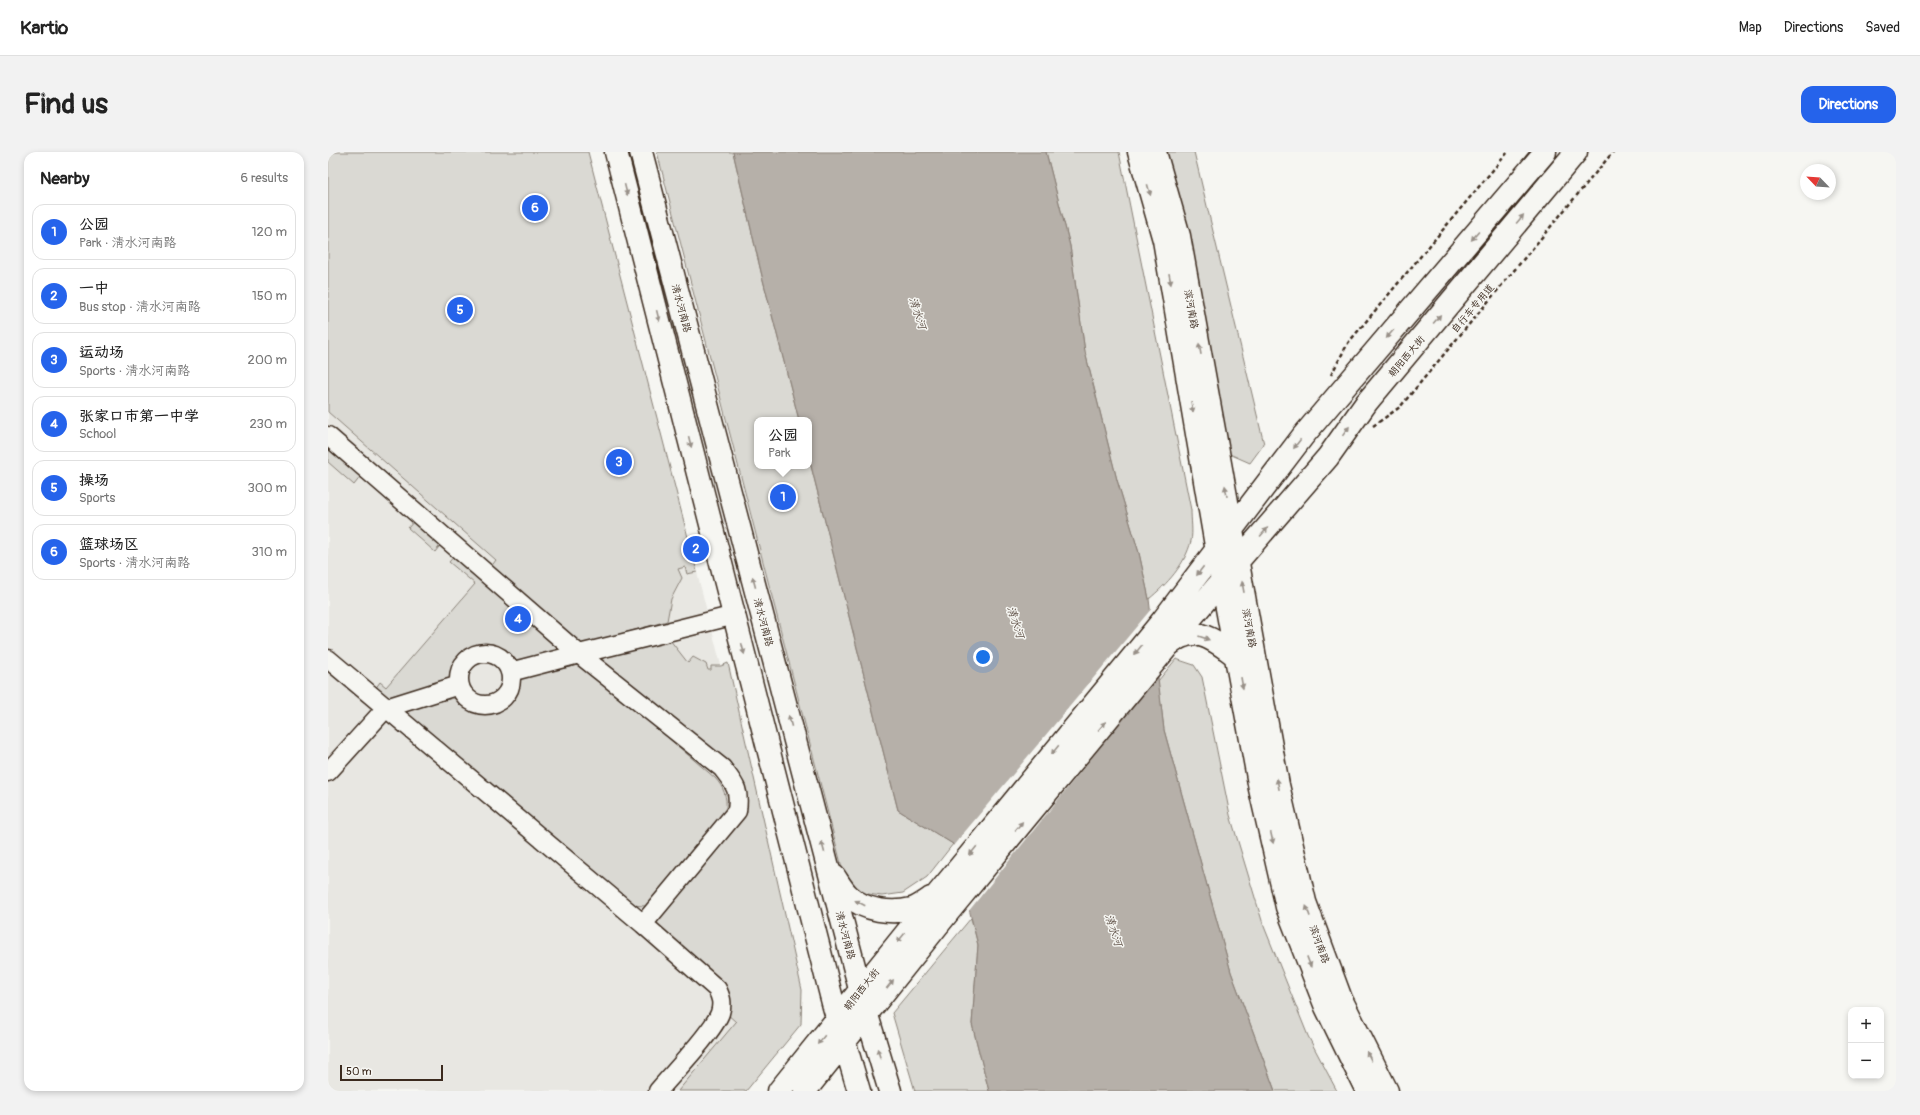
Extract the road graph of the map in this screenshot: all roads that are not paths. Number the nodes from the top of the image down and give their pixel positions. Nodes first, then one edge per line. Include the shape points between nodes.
1 (616, 152) edge
2 (641, 152) edge
3 (1139, 152) edge
4 (1155, 152) edge
5 (1545, 152) edge
6 (1576, 152) edge
7 (328, 436) edge
8 (1232, 530) junction
9 (1217, 548) junction
10 (1238, 561) junction
11 (1222, 581) junction
12 (735, 615) junction
13 (1169, 645) junction
14 (579, 654) junction
15 (1237, 657) junction
16 (328, 658) edge
17 (510, 672) junction
18 (459, 685) junction
19 (386, 708) junction
20 (328, 772) edge
21 (829, 870) junction
22 (943, 897) junction
23 (643, 924) junction
24 (860, 989) junction
25 (866, 1012) junction
26 (837, 1020) junction
27 (843, 1044) junction
28 (658, 1091) edge
29 (779, 1091) edge
30 (805, 1091) edge
31 (859, 1091) edge
32 (890, 1091) edge
33 (1367, 1091) edge
34 (1387, 1091) edge

1 -> 12 main road
21 -> 2 main road, 清水河南路
3 -> 9 main road, 滨河南路 via 1164,240
8 -> 4 main road, 滨河南路 via 1179,236
5 -> 8 main road via 1303,436
10 -> 6 main road, 朝阳西大街 via 1328,457 1367,402
7 - 14 lane
8 - 9 main road
8 - 10 main road, 滨河南路
9 - 11 main road, 滨河南路
9 -> 22 main road
10 - 11 main road, 朝阳西大街
34 -> 10 main road, 滨河南路 via 1340,998 1305,902 1278,785
11 - 13 main road, 朝阳西大街
11 - 15 main road, 滨河南路
12 - 14 lane
12 -> 26 main road
13 -> 15 main road via 1192,634 1211,640
22 -> 13 main road, 朝阳西大街
14 - 17 lane
14 - 23 lane via 722,768 739,796 737,811
15 -> 33 main road, 滨河南路 via 1260,789 1287,907 1326,1007
16 - 19 lane
17 - 18 lane via 507,664 498,656 488,653 476,654 462,664
17 - 18 lane via 508,692 492,705 481,705 471,700
18 - 19 lane
19 - 20 lane
19 - 23 lane
22 -> 21 main road via 913,908 892,912 877,910 860,904 849,896
21 - 24 main road, 清水河南路
22 -> 24 main road, 朝阳西大街
25 -> 22 main road, 朝阳西大街
23 - 28 lane via 717,989 722,999 720,1013 711,1028
24 - 25 main road, 清水河南路
24 - 26 main road, 朝阳西大街
25 - 27 main road, 朝阳西大街
32 -> 25 main road, 清水河南路
26 - 27 main road
26 -> 29 main road, 朝阳西大街
27 - 30 main road, 朝阳西大街
27 - 31 main road

